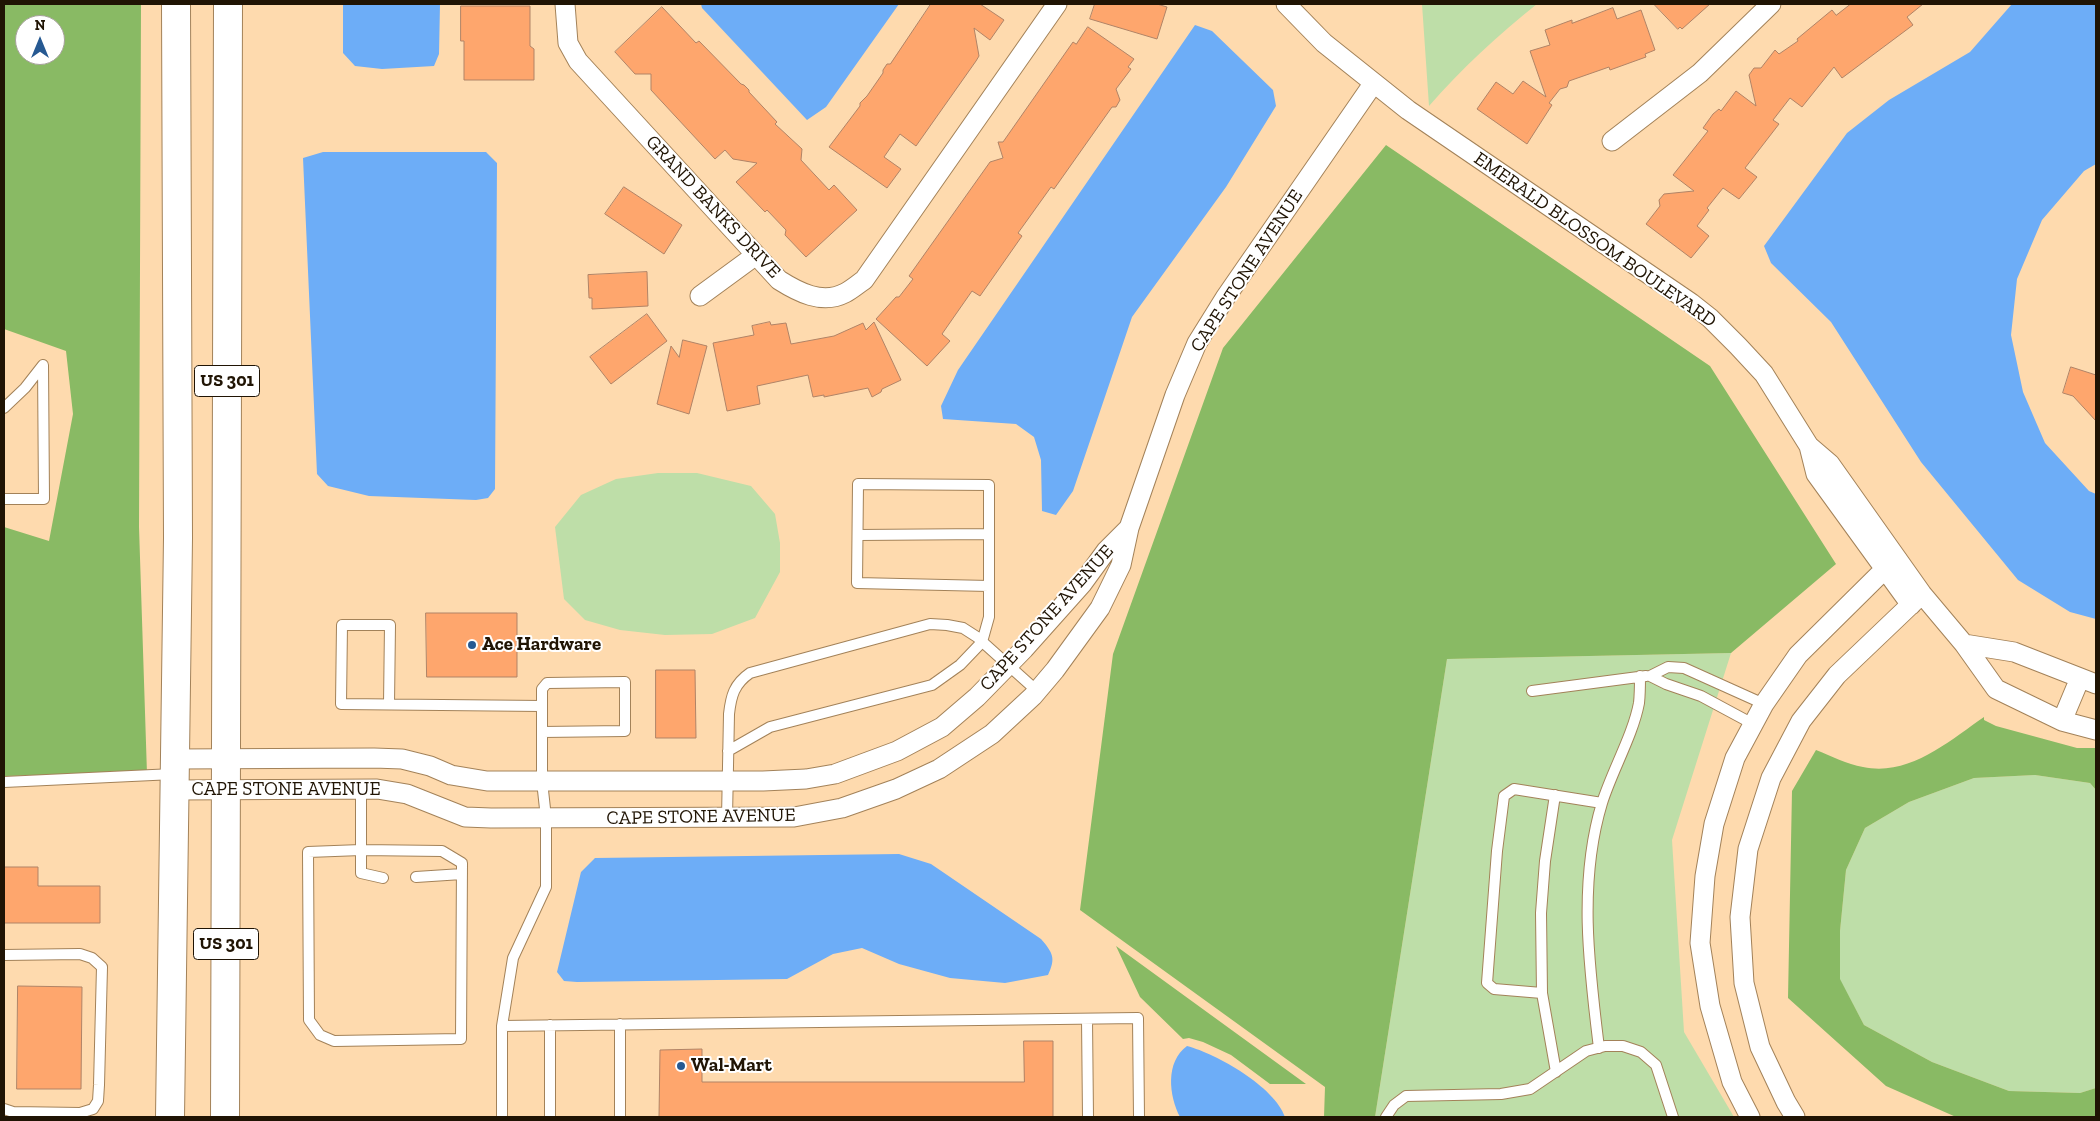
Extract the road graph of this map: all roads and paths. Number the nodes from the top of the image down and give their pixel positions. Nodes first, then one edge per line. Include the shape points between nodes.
1 (176, 4) edge
2 (228, 4) edge
3 (565, 4) edge
4 (1058, 4) edge
5 (1286, 4) edge
6 (1771, 4) edge
7 (1374, 84) junction
8 (1612, 140) dead end
9 (756, 255) junction
10 (700, 296) dead end
11 (4, 408) edge
12 (4, 499) edge
13 (1129, 528) junction
14 (989, 534) junction
15 (858, 535) junction
16 (1891, 564) junction
17 (989, 586) junction
18 (1916, 599) junction
19 (982, 642) junction
20 (1964, 644) junction
21 (1008, 666) junction
22 (1645, 676) junction
23 (2088, 681) edge
24 (1037, 691) junction
25 (1532, 691) dead end
26 (389, 704) junction
27 (1764, 704) junction
28 (542, 706) junction
29 (2062, 721) junction
30 (1753, 724) junction
31 (2096, 730) edge
32 (542, 732) junction
33 (728, 751) junction
34 (227, 758) junction
35 (175, 774) junction
36 (542, 781) junction
37 (728, 781) junction
38 (4, 782) edge
39 (227, 789) junction
40 (362, 789) junction
41 (1555, 795) junction
42 (1602, 803) junction
43 (546, 818) junction
44 (727, 818) junction
45 (361, 850) junction
46 (462, 874) junction
47 (416, 877) dead end
48 (383, 878) dead end
49 (4, 955) edge
50 (1542, 993) junction
51 (1087, 1018) junction
52 (620, 1024) junction
53 (550, 1025) junction
54 (502, 1026) junction
55 (1599, 1048) junction
56 (1556, 1072) junction
57 (4, 1109) edge
58 (94, 1113) edge
59 (170, 1117) edge
60 (225, 1117) edge
61 (502, 1117) edge
62 (550, 1117) edge
63 (620, 1117) edge
64 (1088, 1117) edge
65 (1139, 1117) edge
66 (1386, 1117) edge
67 (1673, 1117) edge
68 (1750, 1117) edge
69 (1795, 1117) edge

1 - 35 main road, US 301 / US 301 via 179,348
2 - 34 main road, US 301
3 - 9 street, GRAND BANKS DRIVE via 568,43 578,62
4 - 9 street, GRAND BANKS DRIVE via 864,280 844,294 821,298 800,293 779,280
5 - 7 street, EMERALD BLOSSOM BOULEVARD via 1324,43
6 - 8 street via 1700,73
7 - 13 street, CAPE STONE AVENUE via 1197,343 1175,395
7 - 16 street, EMERALD BLOSSOM BOULEVARD via 1710,318 1764,374 1808,446 1830,464
9 - 10 street
11 - 12 lane via 43,365 44,499
13 - 21 street, CAPE STONE AVENUE
13 - 24 street, CAPE STONE AVENUE via 1121,565 1100,608
14 - 15 lane
14 - 15 lane via 989,485 858,484
14 - 17 lane
15 - 17 lane via 857,583
16 - 18 street, EMERALD BLOSSOM BOULEVARD
16 - 27 street via 1798,655
17 - 19 lane via 989,617
18 - 20 street, EMERALD BLOSSOM BOULEVARD
18 - 69 street via 1836,675 1801,721 1770,778 1748,849 1740,917 1744,983 1760,1047
19 - 21 lane
19 - 33 lane via 960,665 932,685 770,727
19 - 33 lane via 963,628 930,624 750,674 741,679 731,698
20 - 23 street via 2014,652
20 - 29 street, EMERALD BLOSSOM BOULEVARD via 1996,689
21 - 24 lane
21 - 37 street, CAPE STONE AVENUE via 942,727 897,751 835,774 806,779
22 - 25 lane
22 - 27 lane via 1668,667 1684,668
22 - 30 lane via 1702,696
22 - 42 lane
23 - 29 street
24 - 44 street, CAPE STONE AVENUE via 992,734 940,769 896,789 842,808 794,818
26 - 26 lane via 341,704 342,625 390,625
26 - 28 lane
27 - 30 street
28 - 32 lane
28 - 32 lane via 542,690 547,683 625,682 625,731
29 - 31 street, EMERALD BLOSSOM BOULEVARD
30 - 68 street via 1735,758 1714,824 1705,876 1700,943 1713,1016 1732,1082
32 - 36 lane
33 - 37 lane
34 - 35 street, CAPE STONE AVENUE
34 - 36 street, CAPE STONE AVENUE via 402,759 451,775 487,781
34 - 39 main road, US 301
35 - 38 lane
35 - 39 street, CAPE STONE AVENUE
35 - 59 main road, US 301
36 - 37 street, CAPE STONE AVENUE
36 - 43 lane
37 - 44 lane
39 - 40 street, CAPE STONE AVENUE
39 - 60 main road, US 301
40 - 43 street, CAPE STONE AVENUE via 407,794 466,817
40 - 45 lane
41 - 42 lane
41 - 50 lane via 1541,913
41 - 50 lane via 1514,789 1504,796 1487,983 1494,989
42 - 55 lane via 1587,893
43 - 44 street, CAPE STONE AVENUE
43 - 54 lane via 546,887 513,958
45 - 46 lane via 442,851 462,863
45 - 46 lane via 308,852 309,1020 320,1035 334,1041 461,1039
45 - 48 lane via 361,873
46 - 47 lane
49 - 58 lane via 80,954 92,958 102,967 99,1085
50 - 56 lane
51 - 52 lane
51 - 64 lane
51 - 65 lane via 1138,1018
52 - 53 lane
52 - 63 lane
53 - 54 lane
53 - 62 lane
54 - 61 lane
55 - 56 lane via 1586,1052
55 - 67 lane via 1623,1046 1640,1052 1656,1065
56 - 66 lane via 1530,1089 1501,1094 1406,1096
57 - 58 lane via 13,1112

